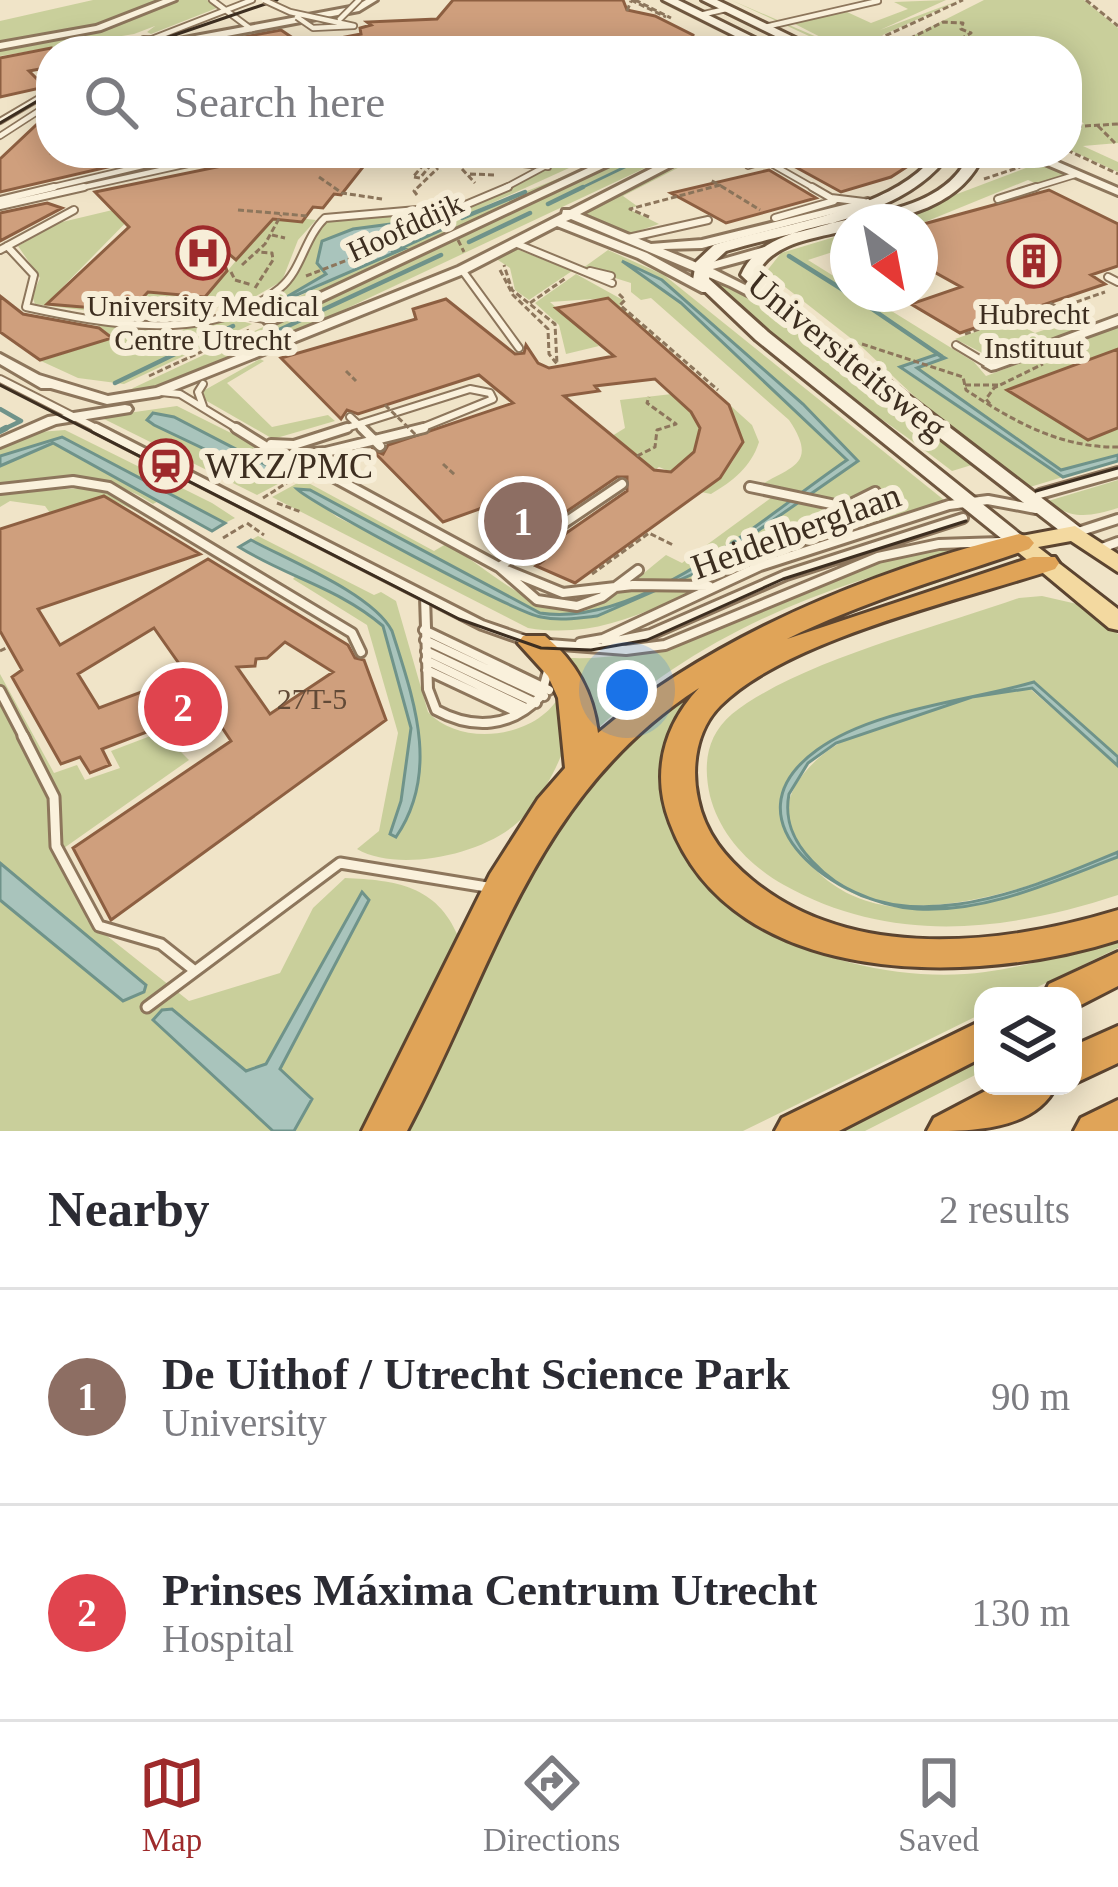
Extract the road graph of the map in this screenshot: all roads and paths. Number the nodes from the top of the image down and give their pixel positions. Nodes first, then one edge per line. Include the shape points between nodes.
1 (170, 0) edge
2 (212, 0) edge
3 (252, 0) edge
4 (264, 0) edge
5 (346, 0) edge
6 (359, 0) edge
7 (372, 0) edge
8 (669, 0) edge
9 (708, 0) edge
10 (963, 0) edge
11 (1086, 0) edge
12 (631, 1) edge
13 (878, 1) edge
14 (726, 8) junction
15 (226, 9) junction
16 (627, 10) dead end
17 (337, 15) junction
18 (700, 15) junction
19 (297, 17) junction
20 (673, 19) dead end
21 (1118, 26) edge
22 (765, 27) junction
23 (251, 29) junction
24 (54, 36) edge
25 (156, 36) edge
26 (212, 36) edge
27 (744, 36) edge
28 (784, 36) edge
29 (885, 36) edge
30 (915, 36) edge
31 (967, 36) edge
32 (36, 39) edge
33 (0, 46) edge
34 (36, 102) edge
35 (36, 113) edge
36 (1118, 124) edge
37 (1097, 125) junction
38 (1082, 126) edge
39 (0, 128) edge
40 (1115, 143) edge
41 (1082, 157) edge
42 (147, 168) edge
43 (151, 168) edge
44 (420, 168) edge
45 (429, 168) edge
46 (441, 168) edge
47 (461, 168) edge
48 (546, 168) edge
49 (597, 168) edge
50 (661, 168) edge
51 (774, 168) edge
52 (932, 168) edge
53 (972, 168) edge
54 (1065, 168) edge
55 (1079, 174) junction
56 (1118, 174) edge
57 (319, 176) dead end
58 (710, 180) dead end
59 (719, 185) junction
60 (472, 188) dead end
61 (1118, 192) edge
62 (382, 197) dead end
63 (425, 198) dead end
64 (842, 199) junction
65 (998, 199) dead end
66 (868, 202) junction
67 (0, 203) edge
68 (909, 204) edge
69 (74, 210) dead end
70 (238, 210) dead end
71 (760, 210) dead end
72 (282, 214) junction
73 (325, 218) junction
74 (562, 218) junction
75 (775, 218) dead end
76 (708, 220) dead end
77 (267, 223) dead end
78 (417, 223) dead end
79 (277, 226) junction
80 (438, 226) dead end
81 (665, 226) junction
82 (426, 228) junction
83 (830, 231) edge
84 (271, 235) junction
85 (285, 238) dead end
86 (630, 238) junction
87 (458, 240) dead end
88 (515, 243) junction
89 (4, 248) edge
90 (464, 251) dead end
91 (765, 251) junction
92 (257, 252) junction
93 (485, 258) junction
94 (242, 265) dead end
95 (462, 270) junction
96 (322, 271) dead end
97 (231, 272) dead end
98 (1108, 277) dead end
99 (704, 279) junction
100 (613, 284) joint
101 (254, 285) junction
102 (1118, 285) edge
103 (252, 293) dead end
104 (1059, 308) junction
105 (790, 313) junction
106 (234, 314) junction
107 (269, 320) joint
108 (1118, 320) edge
109 (253, 328) dead end
110 (1096, 328) junction
111 (963, 335) dead end
112 (291, 340) junction
113 (856, 344) dead end
114 (956, 345) dead end
115 (519, 348) dead end
116 (1034, 351) junction
117 (0, 358) edge
118 (991, 366) joint
119 (346, 371) dead end
120 (0, 379) edge
121 (356, 380) dead end
122 (136, 382) dead end
123 (203, 384) junction
124 (1000, 385) junction
125 (965, 386) junction
126 (718, 390) dead end
127 (172, 392) junction
128 (649, 397) dead end
129 (385, 405) dead end
130 (991, 405) junction
131 (71, 410) junction
132 (207, 413) junction
133 (350, 416) dead end
134 (358, 424) junction
135 (416, 435) dead end
136 (255, 438) junction
137 (0, 443) edge
138 (272, 444) junction
139 (378, 444) junction
140 (1118, 448) edge
141 (637, 456) dead end
142 (298, 458) junction
143 (443, 464) dead end
144 (1118, 472) edge
145 (455, 476) dead end
146 (622, 484) dead end
147 (750, 488) dead end
148 (0, 489) edge
149 (874, 492) dead end
150 (1044, 503) junction
151 (966, 510) junction
152 (1118, 519) edge
153 (247, 524) dead end
154 (1075, 533) junction
155 (673, 544) dead end
156 (1021, 544) junction
157 (1108, 546) edge
158 (207, 547) junction
159 (1118, 565) edge
160 (499, 567) junction
161 (638, 571) dead end
162 (593, 574) dead end
163 (616, 586) junction
164 (716, 586) junction
165 (425, 597) junction
166 (1118, 622) edge
167 (534, 643) junction
168 (569, 646) junction
169 (8, 647) dead end
170 (424, 649) junction
171 (0, 651) edge
172 (361, 652) dead end
173 (0, 691) edge
174 (535, 702) junction
175 (580, 766) junction
176 (500, 890) junction
177 (1118, 925) edge
178 (1118, 968) edge
179 (195, 971) junction
180 (1081, 987) edge
181 (147, 1007) dead end
182 (974, 1042) edge
183 (1118, 1043) edge
184 (1082, 1061) edge
185 (1019, 1095) edge
186 (1118, 1119) edge
187 (384, 1131) edge
188 (797, 1131) edge
189 (949, 1131) edge
190 (1096, 1131) edge

1 - 24 street
2 - 15 lane
3 - 15 lane
4 - 19 lane, bridge
5 - 17 street
6 - 17 lane, bridge
7 - 17 street
8 - 18 main road
9 - 14 main road
10 - 29 path
11 - 21 path
12 - 16 path
12 - 20 path
13 - 22 lane
14 - 18 lane
14 - 22 main road
15 - 23 lane
15 - 25 lane
17 - 19 lane, bridge
17 - 19 lane, bridge via 354,26 313,28
17 - 23 street
18 - 27 main road
22 - 28 main road
23 - 26 street
30 - 31 path via 944,22 963,23
32 - 33 street
34 - 39 lane
35 - 39 lane
36 - 37 path
37 - 38 path
37 - 40 path
41 - 56 path
42 - 67 lane
43 - 67 lane
44 - 45 path via 413,177
46 - 63 path via 414,191
47 - 60 path via 475,179
48 - 73 lane, Hoofddijk via 463,206
49 - 107 street, Hoofddijk
50 - 74 street
51 - 64 lane
52 - 66 main road, Universiteitsweg via 922,181
53 - 68 main road via 951,189
54 - 55 street
55 - 61 street
55 - 65 lane
57 - 62 path via 342,194
58 - 59 path
59 - 71 path
59 - 81 path via 630,209
64 - 66 lane
64 - 75 lane
66 - 86 street via 702,244
66 - 99 main road, Universiteitsweg via 720,248
69 - 89 lane
70 - 72 path, Hoofddijk
72 - 73 path, Hoofddijk
72 - 79 path
73 - 106 lane, Hoofddijk via 278,291
74 - 86 street
74 - 88 street
74 - 99 street
76 - 81 lane
77 - 79 path
78 - 82 path
79 - 84 path
80 - 82 path
81 - 86 lane
82 - 96 path
83 - 91 main road, Universiteitsweg
84 - 85 path
84 - 92 path
86 - 99 street
87 - 90 path, bridge
88 - 93 street
88 - 100 lane
89 - 106 lane, Hoofddijk via 34,275 25,301 32,309 176,326
91 - 99 street
91 - 105 main road, Universiteitsweg via 749,275
92 - 94 path
92 - 101 path via 274,259 268,279
93 - 93 path via 503,265 512,290 555,324 557,364 544,323 505,292 501,272
93 - 95 street
95 - 112 street
95 - 115 lane
97 - 101 path
98 - 102 lane
99 - 105 street
99 - 151 main road, Universiteitsweg
100 - 126 path via 625,301 620,305
101 - 103 path
102 - 104 path
104 - 110 path
104 - 111 path via 1051,304
105 - 150 main road, Universiteitsweg
106 - 107 lane
108 - 110 street
109 - 122 path
110 - 116 street
112 - 123 street
112 - 127 street
113 - 125 path via 963,376
114 - 118 lane
116 - 118 street
116 - 124 path via 1046,360 1040,369
117 - 131 street
119 - 121 path
120 - 131 lane, Heidelberglaan
123 - 127 street
123 - 132 lane via 198,392
124 - 125 path
124 - 130 path via 986,399
125 - 130 path
127 - 131 street
127 - 131 street via 138,408
127 - 132 lane
128 - 141 path via 676,424 657,430 652,451
129 - 135 path, bridge
130 - 140 path via 1074,447
131 - 137 street
131 - 165 lane, Heidelberglaan
132 - 136 lane
133 - 134 lane
134 - 138 lane
134 - 139 lane
134 - 139 lane via 470,389 493,399
136 - 138 lane
136 - 142 lane
138 - 142 lane
139 - 142 lane
142 - 160 lane
143 - 145 path
144 - 150 lane, Heidelberglaan
146 - 160 lane
147 - 149 lane via 845,507
148 - 158 lane via 96,482
150 - 151 lane, Heidelberglaan via 988,500
150 - 154 main road, Universiteitsweg
151 - 156 main road, Universiteitsweg
151 - 164 lane, Heidelberglaan via 802,550
151 - 168 lane, Heidelberglaan via 786,574 651,634
152 - 154 lane
153 - 158 path
154 - 156 main road
154 - 157 main road, Universiteitsweg
155 - 162 path via 649,533
156 - 157 main road
156 - 166 main road, Universiteitsweg
156 - 168 lane, Heidelberglaan via 949,541 890,555 651,648
156 - 175 highway via 747,641 677,684
156 - 177 highway via 730,679 697,711 682,740 682,811 731,883 796,925 843,940 936,955 1014,950
157 - 159 main road, Universiteitsweg
158 - 172 lane via 352,633
160 - 163 lane via 563,593
161 - 163 lane
163 - 164 lane
164 - 168 lane, Heidelberglaan
165 - 167 lane, Heidelberglaan
165 - 170 lane
167 - 168 lane, Heidelberglaan
167 - 174 lane via 547,667
167 - 175 highway via 573,686 582,709
169 - 171 path
170 - 174 lane
170 - 174 lane
170 - 174 lane
170 - 174 lane via 436,710 461,723 494,723
173 - 179 lane via 54,797 56,846 99,926 161,944
175 - 176 highway
176 - 179 lane via 340,863
176 - 187 highway
178 - 180 highway
179 - 181 lane
182 - 188 highway
183 - 184 highway
185 - 189 highway
186 - 190 highway

